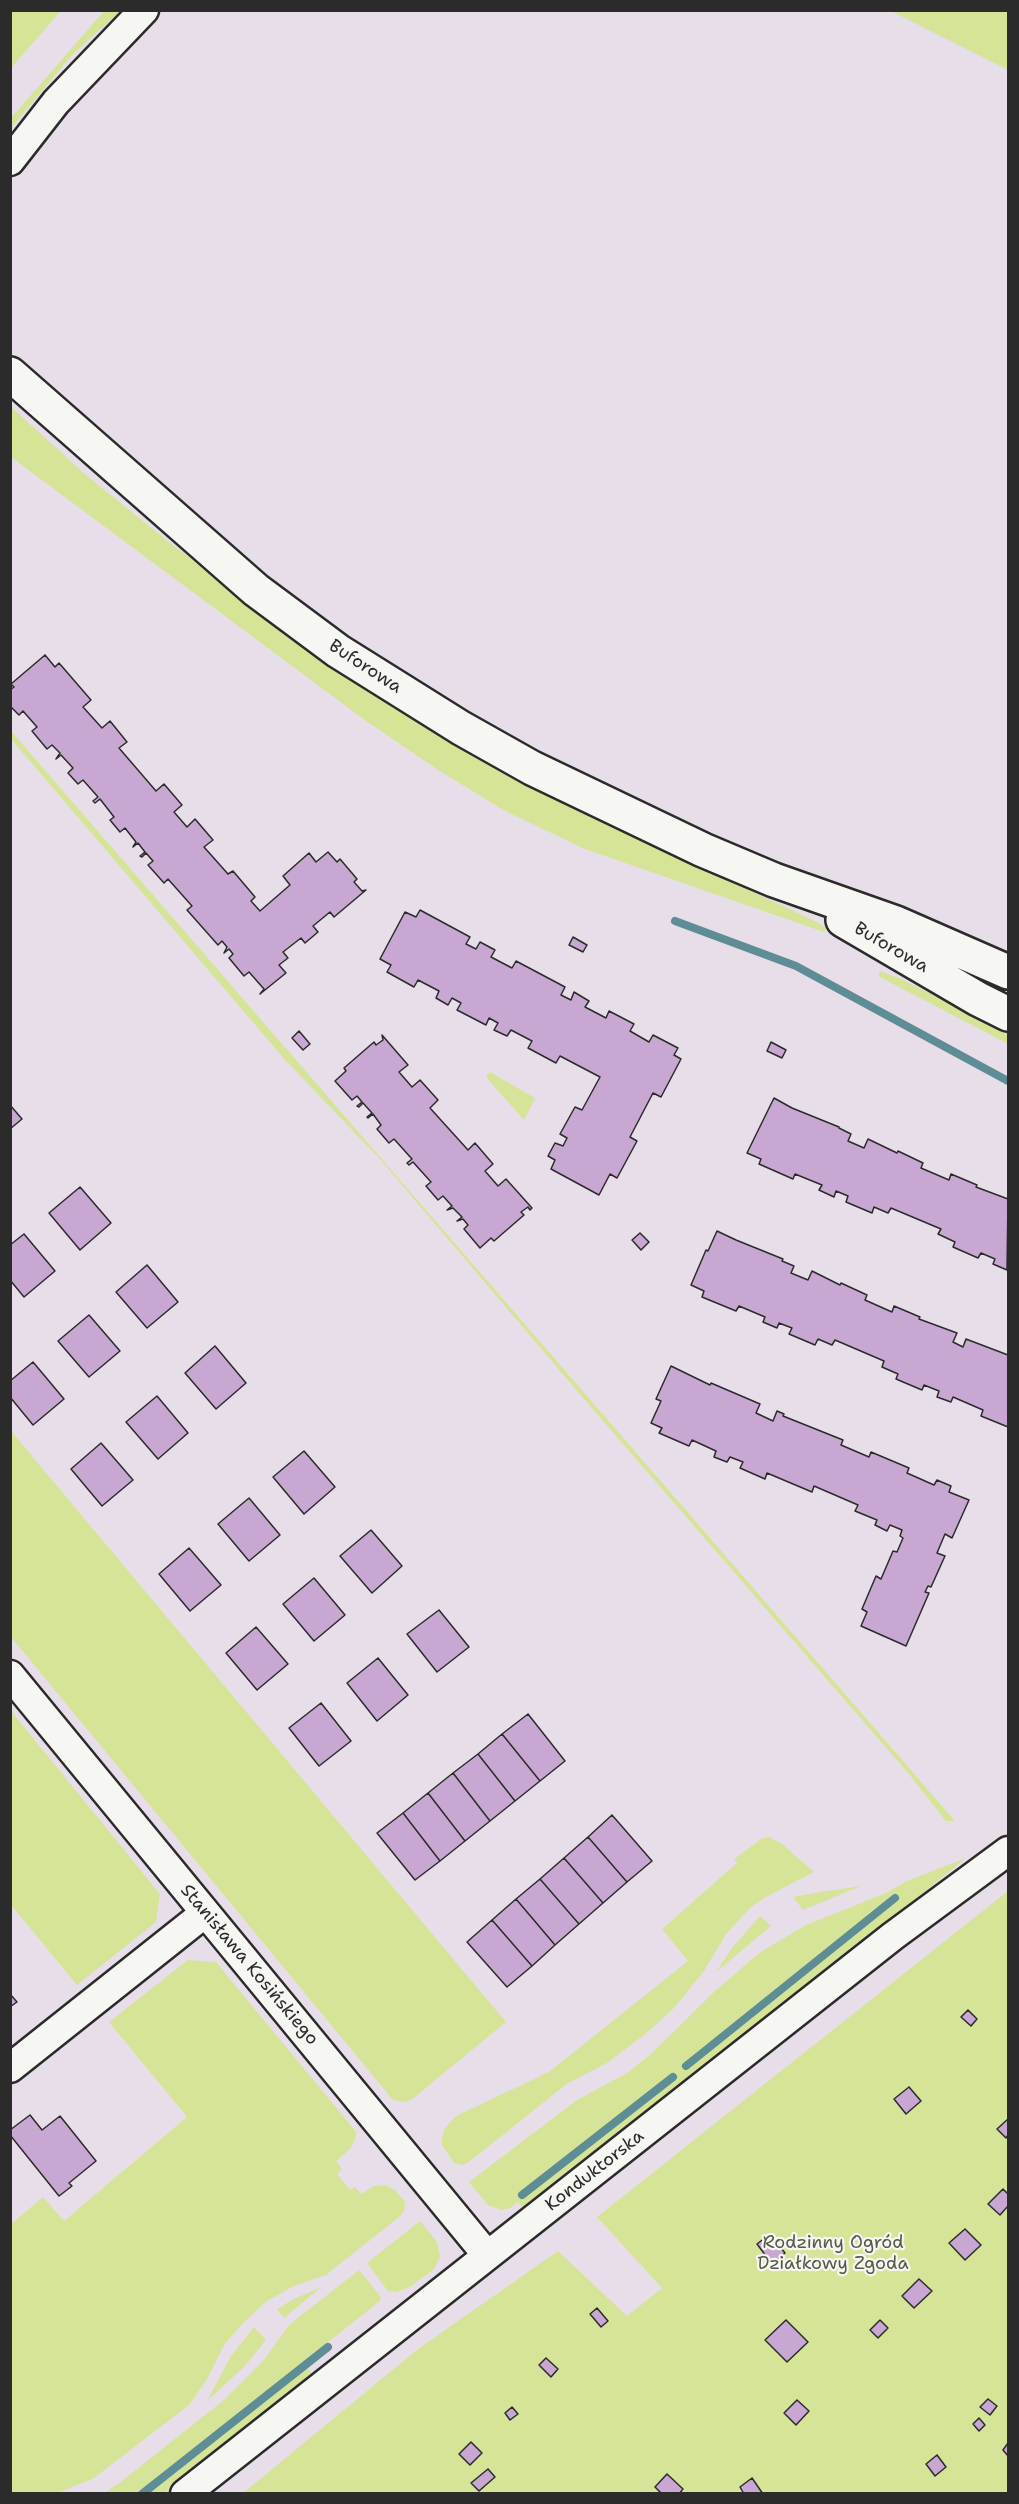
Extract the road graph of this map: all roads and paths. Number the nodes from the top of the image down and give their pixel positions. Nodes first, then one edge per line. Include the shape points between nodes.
1 (144, 10) edge
2 (10, 161) edge
3 (10, 374) edge
4 (774, 879) junction
5 (1008, 972) edge
6 (1008, 1014) edge
7 (10, 1675) edge
8 (1008, 1851) edge
9 (205, 1913) junction
10 (10, 2068) edge
11 (486, 2255) junction
12 (185, 2493) edge

1 - 2 street via 56,102
3 - 4 main road, Buforowa via 256,590 338,651 461,729 532,768 653,827
4 - 5 main road, Buforowa via 896,923
4 - 6 main road, Buforowa
7 - 9 street, Stanisława Kosińskiego
8 - 11 street, Konduktorska via 893,1936
9 - 10 street
9 - 11 street, Stanisława Kosińskiego
11 - 12 street, Konduktorska

